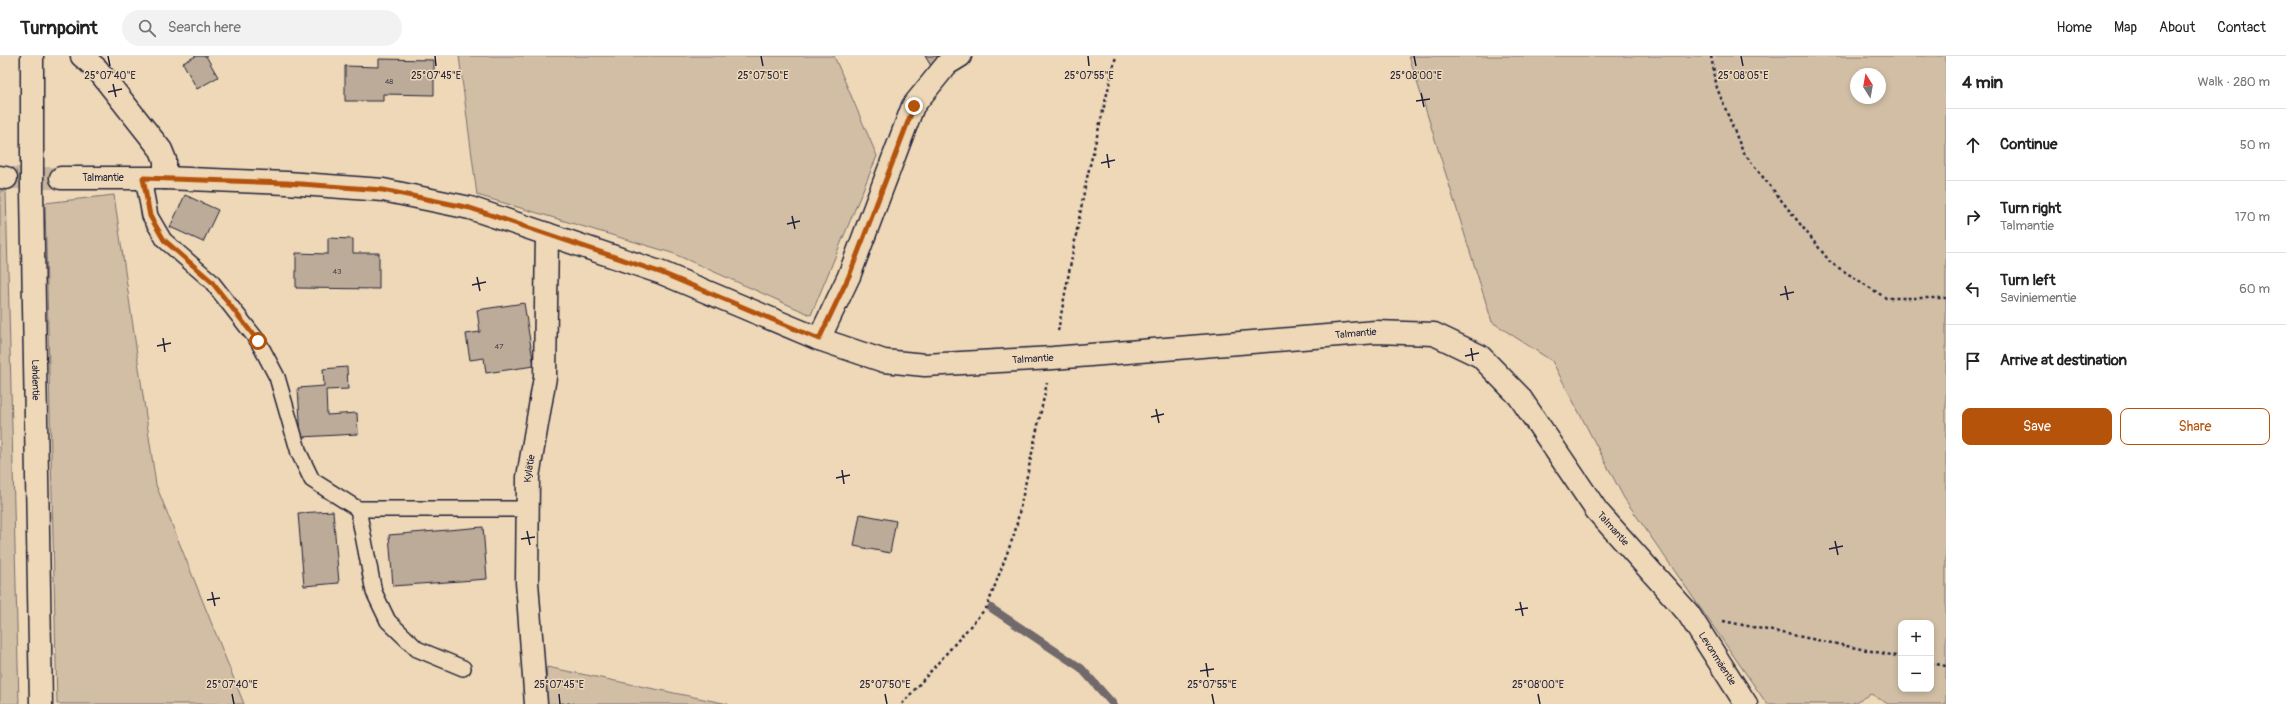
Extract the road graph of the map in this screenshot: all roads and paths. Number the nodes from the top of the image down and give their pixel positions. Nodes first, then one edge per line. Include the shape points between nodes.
1 (32, 56) edge
2 (82, 56) edge
3 (960, 56) edge
4 (1116, 56) edge
5 (1711, 56) edge
6 (61, 178) tunnel mouth
7 (143, 178) junction
8 (165, 178) junction
9 (547, 234) junction
10 (1946, 298) edge
11 (819, 339) junction
12 (1053, 358) junction
13 (358, 509) junction
14 (528, 509) junction
15 (1688, 613) junction
16 (1898, 656) edge
17 (1934, 664) edge
18 (1946, 666) edge
19 (464, 668) dead end
20 (41, 704) edge
21 (536, 704) edge
22 (902, 704) edge
23 (1746, 704) edge

1 - 20 street, Lahdentie via 32,208
2 - 8 street via 97,68 161,150 165,160
3 - 11 street via 947,64 914,106 849,276
4 - 12 path via 1086,182
5 - 10 path via 1717,88 1743,152 1832,263 1886,298
6 - 7 street, Talmantie
7 - 8 street, Talmantie
7 - 13 lane via 150,216 164,240 211,281 258,341 277,378 299,453 312,480
8 - 9 street, Talmantie via 383,190 470,208
9 - 11 street, Talmantie via 662,273
9 - 14 street, Kylätie via 545,377 528,477
11 - 12 street, Talmantie via 884,361 925,365
12 - 15 street, Talmantie via 1376,332 1434,334 1480,356 1519,396 1597,511
12 - 22 path via 1015,532 987,607
13 - 14 lane
13 - 19 lane via 374,592 388,621 416,649
14 - 21 street, Kylätie via 527,582
15 - 16 path
15 - 23 street, Levonmäentie
17 - 18 path

